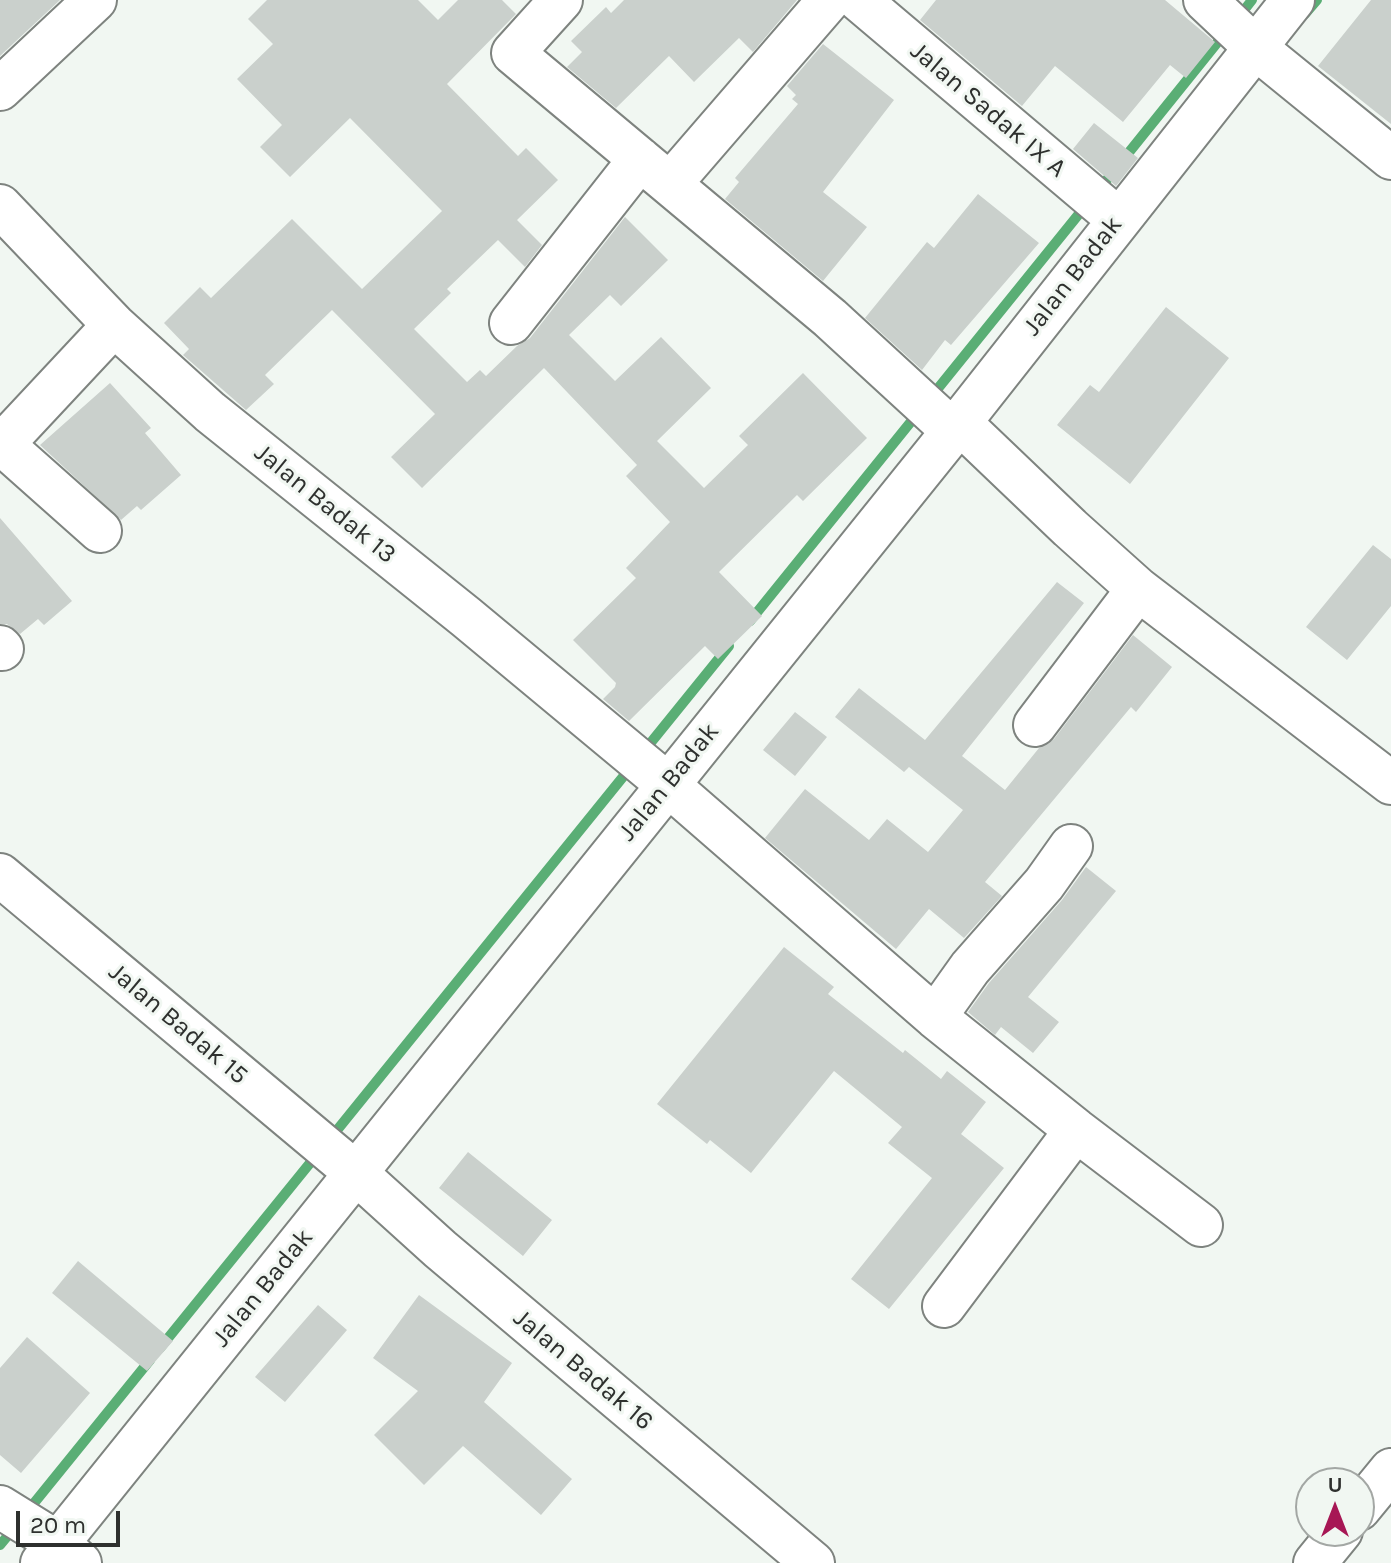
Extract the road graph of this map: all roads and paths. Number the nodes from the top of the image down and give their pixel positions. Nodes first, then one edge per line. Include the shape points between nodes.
1 (95, 0) edge
2 (561, 0) edge
3 (829, 0) edge
4 (859, 0) edge
5 (1205, 0) edge
6 (1293, 0) edge
7 (1257, 49) junction
8 (0, 89) edge
9 (1391, 158) edge
10 (655, 172) junction
11 (0, 206) edge
12 (1118, 219) junction
13 (511, 323) dead end
14 (114, 325) junction
15 (956, 426) junction
16 (1, 446) edge
17 (100, 531) dead end
18 (1138, 589) junction
19 (1035, 725) dead end
20 (1391, 783) edge
21 (667, 784) junction
22 (1071, 846) dead end
23 (0, 875) edge
24 (935, 1017) junction
25 (1076, 1130) junction
26 (356, 1173) junction
27 (1201, 1225) dead end
28 (944, 1306) dead end
29 (1391, 1470) edge
30 (1375, 1490) edge
31 (0, 1507) edge
32 (1328, 1547) edge
33 (60, 1556) edge
34 (813, 1563) edge
35 (1315, 1563) edge

1 - 8 street
2 - 10 street via 513,53
3 - 10 street
4 - 12 street, Jalan Sadak IX A
5 - 7 street
6 - 7 street, Jalan Badak
7 - 9 street
7 - 12 street, Jalan Badak
10 - 13 street
10 - 15 street
11 - 14 street, Jalan Badak 13
12 - 15 street, Jalan Badak
14 - 16 street
14 - 21 street, Jalan Badak 13 via 210,412
15 - 18 street
15 - 21 street, Jalan Badak
16 - 17 street
18 - 19 street
18 - 20 street
21 - 24 street, Jalan Badak 13
21 - 26 street, Jalan Badak
22 - 24 street
23 - 26 street, Jalan Badak 15
24 - 25 street, Jalan Badak 13
25 - 27 street, Jalan Badak 13
25 - 28 street
26 - 33 street, Jalan Badak
26 - 34 street, Jalan Badak 16
29 - 30 street
31 - 33 street
32 - 35 street

